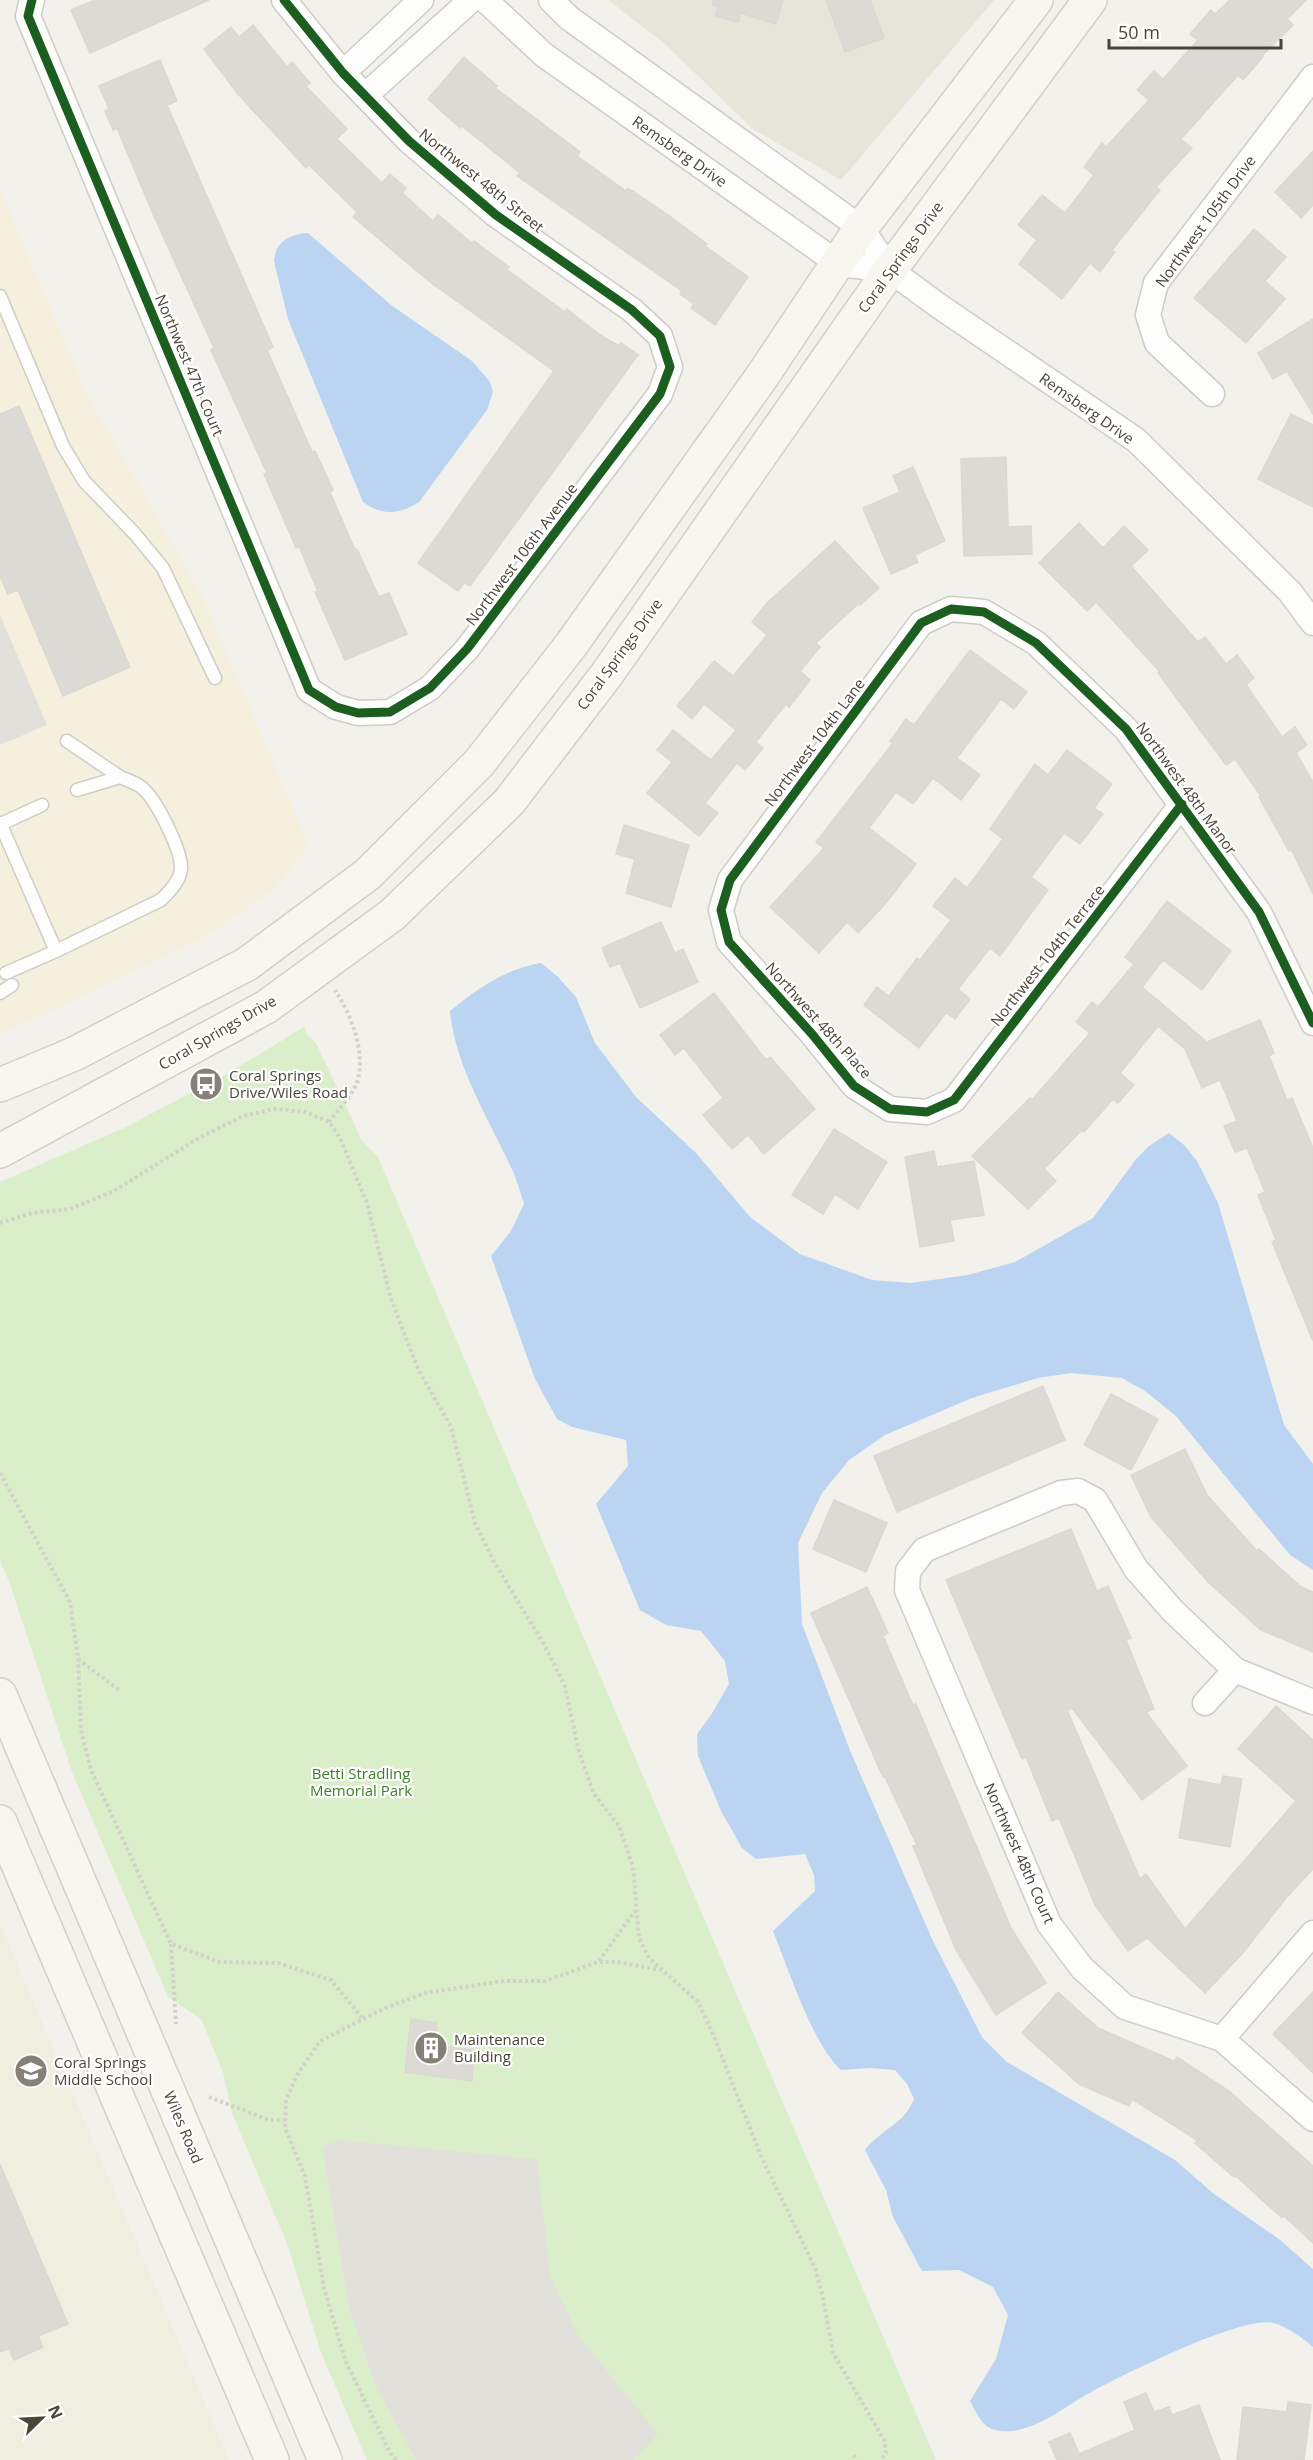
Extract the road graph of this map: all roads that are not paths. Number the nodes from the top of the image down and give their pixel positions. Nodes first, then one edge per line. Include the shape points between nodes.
1 (32, 0) edge
2 (284, 0) edge
3 (421, 0) edge
4 (471, 0) edge
5 (485, 0) edge
6 (551, 0) edge
7 (1036, 0) edge
8 (1090, 0) edge
9 (343, 73) junction
10 (1313, 77) edge
11 (366, 95) junction
12 (861, 228) junction
13 (839, 264) junction
14 (890, 270) junction
15 (0, 296) edge
16 (670, 367) joint
17 (1212, 394) dead end
18 (951, 609) joint
19 (1313, 623) edge
20 (215, 678) dead end
21 (358, 713) joint
22 (67, 741) dead end
23 (120, 777) junction
24 (77, 790) dead end
25 (42, 804) dead end
26 (1182, 804) junction
27 (0, 824) edge
28 (721, 910) joint
29 (316, 912) junction
30 (57, 951) junction
31 (332, 959) junction
32 (6, 973) dead end
33 (12, 985) dead end
34 (0, 993) edge
35 (1313, 1023) edge
36 (0, 1085) edge
37 (927, 1112) joint
38 (0, 1151) edge
39 (1235, 1670) junction
40 (0, 1695) edge
41 (1313, 1702) edge
42 (1205, 1703) dead end
43 (0, 1822) edge
44 (1313, 1933) edge
45 (1222, 2038) junction
46 (149, 2044) junction
47 (95, 2047) junction
48 (165, 2082) junction
49 (114, 2090) junction
50 (1313, 2119) edge
51 (272, 2460) edge
52 (325, 2460) edge

1 - 21 street, Northwest 47th Court via 28,16 309,690 336,707
2 - 9 street, Northwest 48th Street
3 - 9 street
4 - 11 street
5 - 13 street, Remsberg Drive via 544,55
6 - 12 street, Remsberg Drive via 569,18
7 - 12 main road
8 - 14 main road, Coral Springs Drive
9 - 11 street, Northwest 48th Street
10 - 17 street, Northwest 105th Drive via 1156,283 1148,315 1157,344
11 - 16 street, Northwest 48th Street via 409,141 496,215 632,310 660,336
12 - 13 main road
12 - 14 street, Remsberg Drive
13 - 14 street, Remsberg Drive
13 - 29 main road via 571,645 479,763 368,874
14 - 19 street, Remsberg Drive via 1136,440 1290,592
14 - 31 main road, Coral Springs Drive via 607,674 509,802 392,915
15 - 20 lane via 63,446 84,481 164,568
16 - 21 street, Northwest 106th Avenue via 660,394 467,649 430,688 390,712
18 - 26 street, Northwest 48th Manor via 984,612 1036,643 1126,729
18 - 28 street, Northwest 104th Lane via 921,623 730,880
22 - 23 lane
23 - 24 lane
23 - 30 lane via 140,786 154,800 179,854 181,871 174,887 161,900
25 - 27 lane
26 - 35 street, Northwest 48th Manor via 1259,912
26 - 37 street, Northwest 104th Terrace via 954,1100
27 - 30 lane
28 - 37 street, Northwest 48th Place via 729,942 854,1086 890,1109
29 - 31 main road
29 - 36 main road via 247,964 74,1053
30 - 32 lane
31 - 38 main road, Coral Springs Drive via 266,1007
33 - 34 lane
39 - 41 street
39 - 42 street
39 - 45 street, Northwest 48th Court via 1136,1569 1095,1500 1078,1491 1060,1493 924,1550 908,1570 907,1590 1049,1924 1082,1968 1125,2007
40 - 46 main road, Wiles Road
43 - 47 main road
44 - 45 street
45 - 50 street, Northwest 48th Court
46 - 47 main road
46 - 48 main road, Wiles Road
47 - 49 main road
48 - 49 main road
48 - 52 main road, Wiles Road
49 - 51 main road

